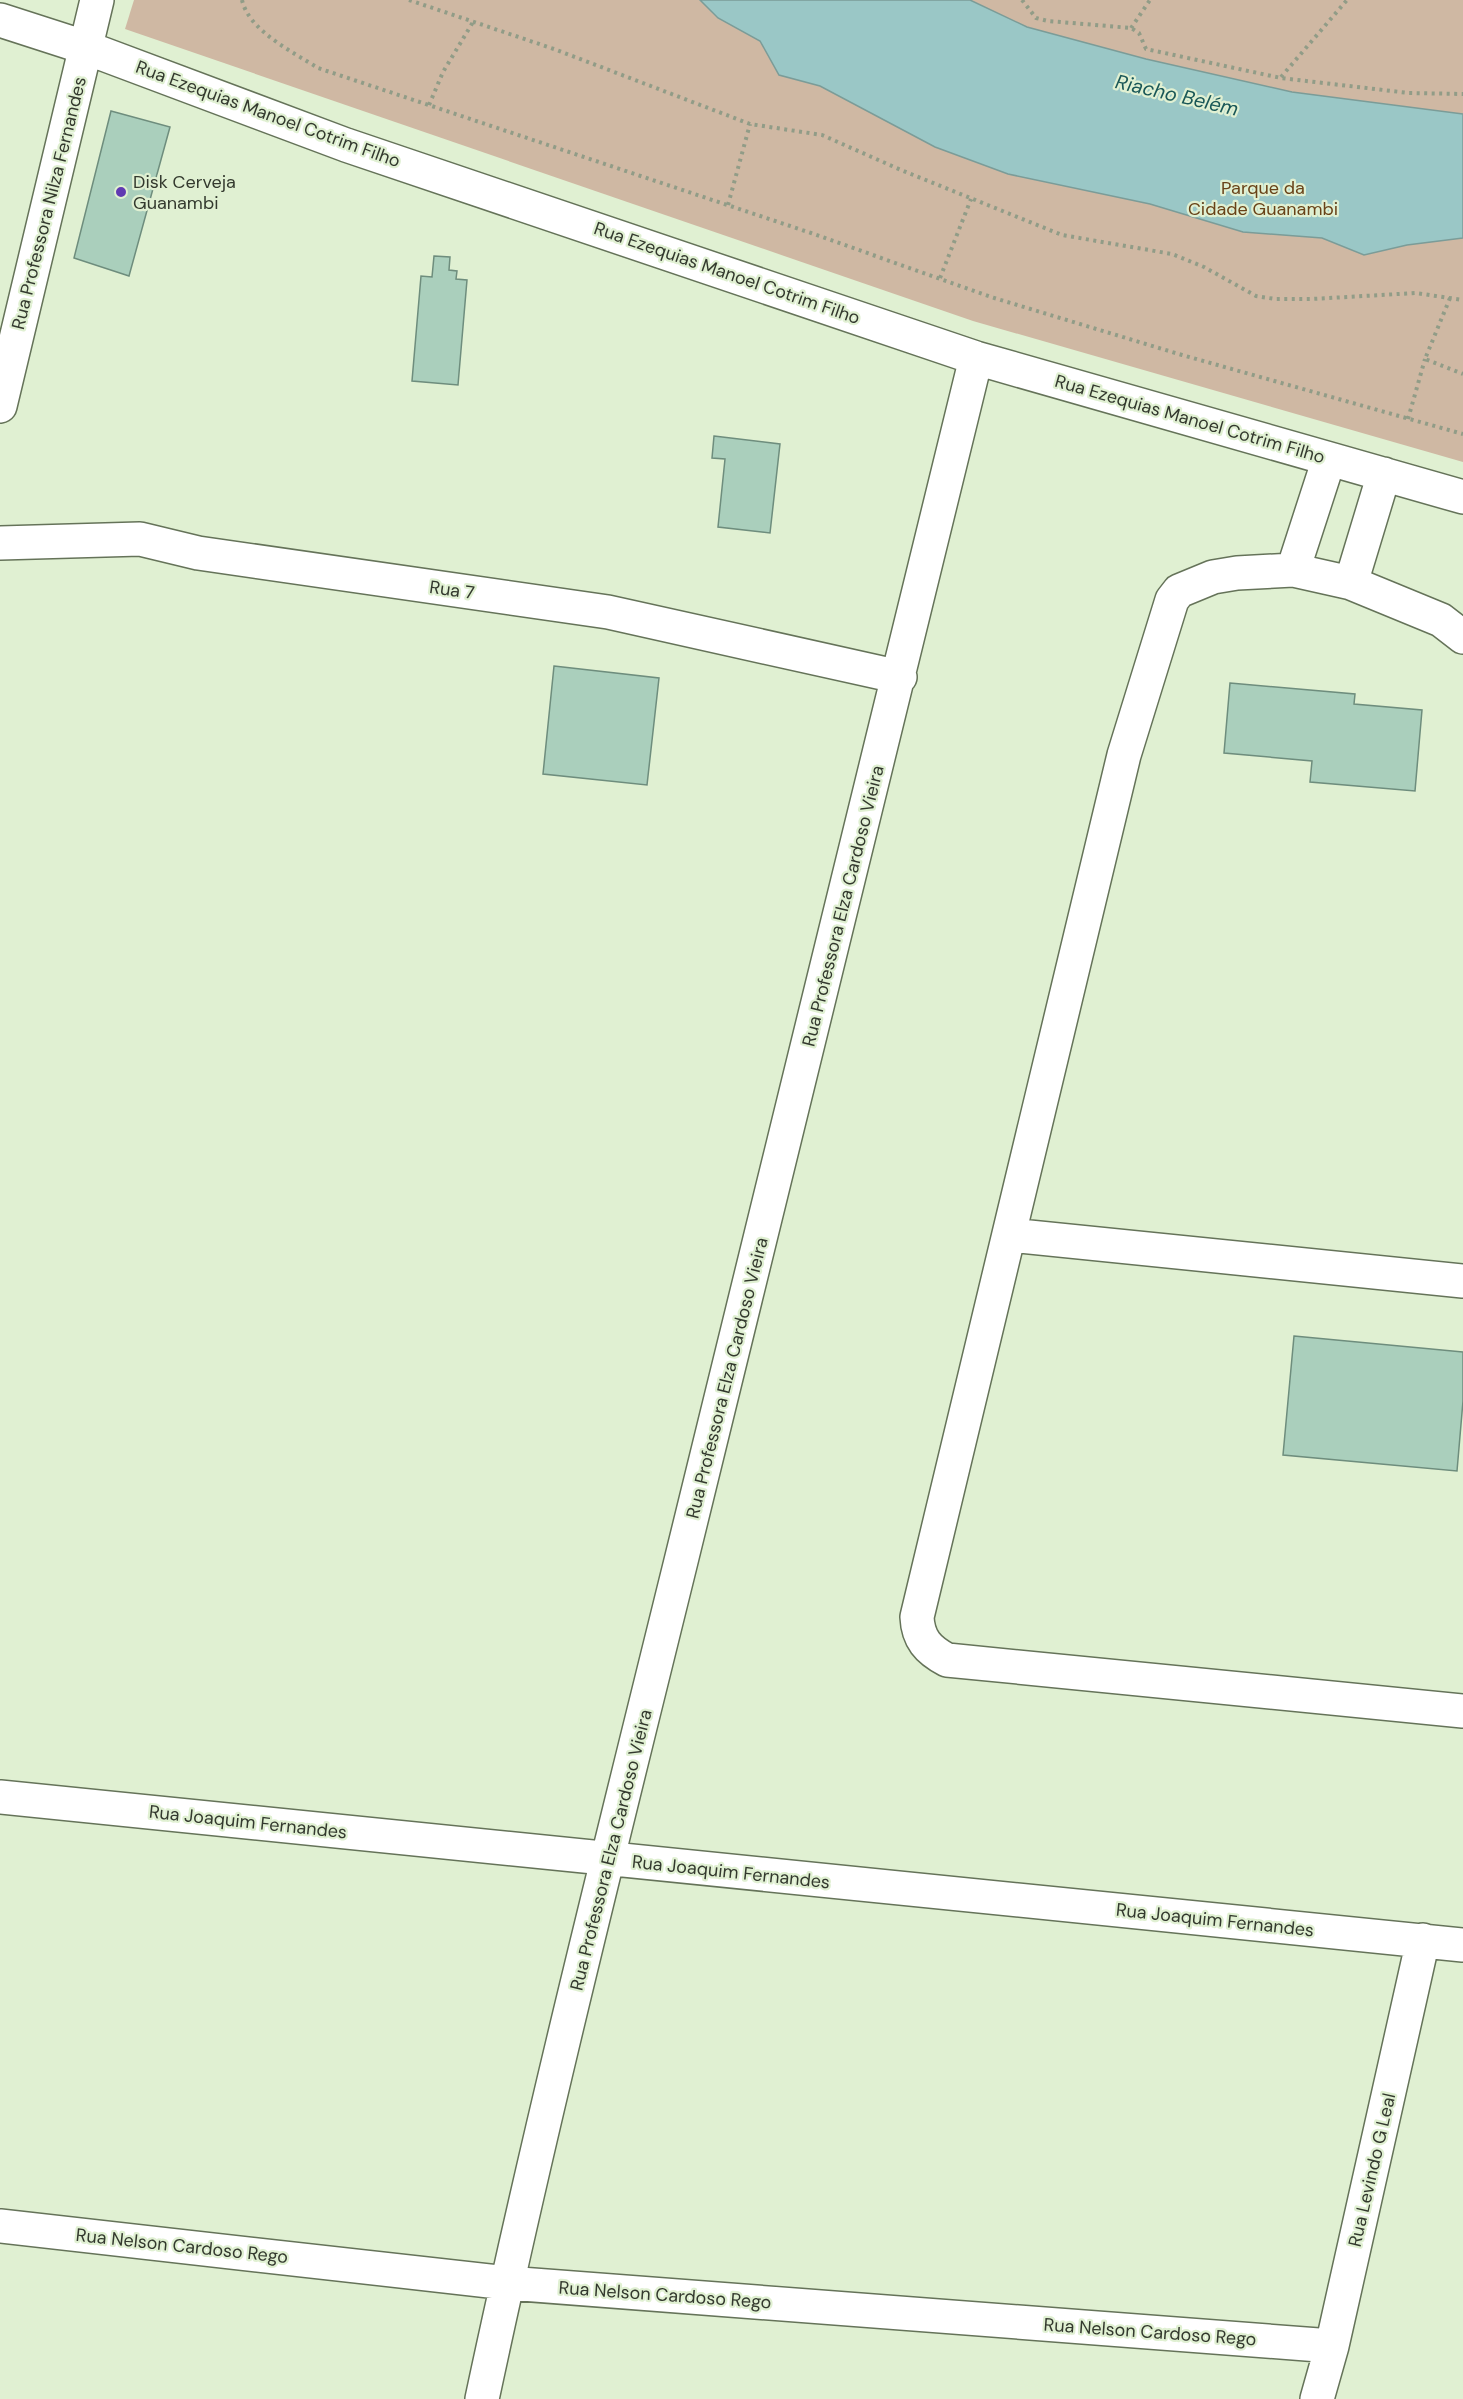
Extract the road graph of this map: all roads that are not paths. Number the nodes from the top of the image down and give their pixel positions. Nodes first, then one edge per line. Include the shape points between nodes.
1 (98, 0) edge
2 (0, 20) edge
3 (87, 48) junction
4 (976, 358) junction
5 (0, 406) edge
6 (1329, 459) junction
7 (1384, 474) junction
8 (1463, 497) edge
9 (0, 543) edge
10 (1293, 570) junction
11 (1351, 583) junction
12 (1463, 637) edge
13 (900, 677) junction
14 (1010, 1235) junction
15 (1463, 1281) edge
16 (1463, 1711) edge
17 (0, 1797) edge
18 (608, 1860) junction
19 (1423, 1940) junction
20 (1463, 1945) edge
21 (0, 2226) edge
22 (507, 2283) junction
23 (1332, 2346) junction
24 (482, 2399) edge
25 (1317, 2399) edge

1 - 3 street, Rua Professora Nilza Fernandes
2 - 3 street, Rua Ezequias Manoel Cotrim Filho
3 - 4 street, Rua Ezequias Manoel Cotrim Filho via 346,145
3 - 5 street, Rua Professora Nilza Fernandes
4 - 6 street, Rua Ezequias Manoel Cotrim Filho
4 - 13 street, Rua Professora Elza Cardoso Vieira
6 - 7 street, Rua Ezequias Manoel Cotrim Filho
6 - 10 street
7 - 8 street, Rua Ezequias Manoel Cotrim Filho
7 - 11 street
9 - 13 street, Rua 7 via 140,539 198,553 608,612
10 - 11 street
10 - 14 street via 1213,577 1179,591 1172,600 1124,755
11 - 12 street via 1441,620
13 - 18 street, Rua Professora Elza Cardoso Vieira
14 - 15 street
14 - 16 street via 917,1617 922,1640 932,1652 947,1660
17 - 18 street, Rua Joaquim Fernandes
18 - 19 street, Rua Joaquim Fernandes
18 - 22 street, Rua Professora Elza Cardoso Vieira
19 - 20 street, Rua Joaquim Fernandes
19 - 23 street, Rua Levindo G Leal
21 - 22 street, Rua Nelson Cardoso Rego
22 - 23 street, Rua Nelson Cardoso Rego
22 - 24 street, Rua Professora Elza Cardoso Vieira
23 - 25 street, Rua Levindo G Leal

